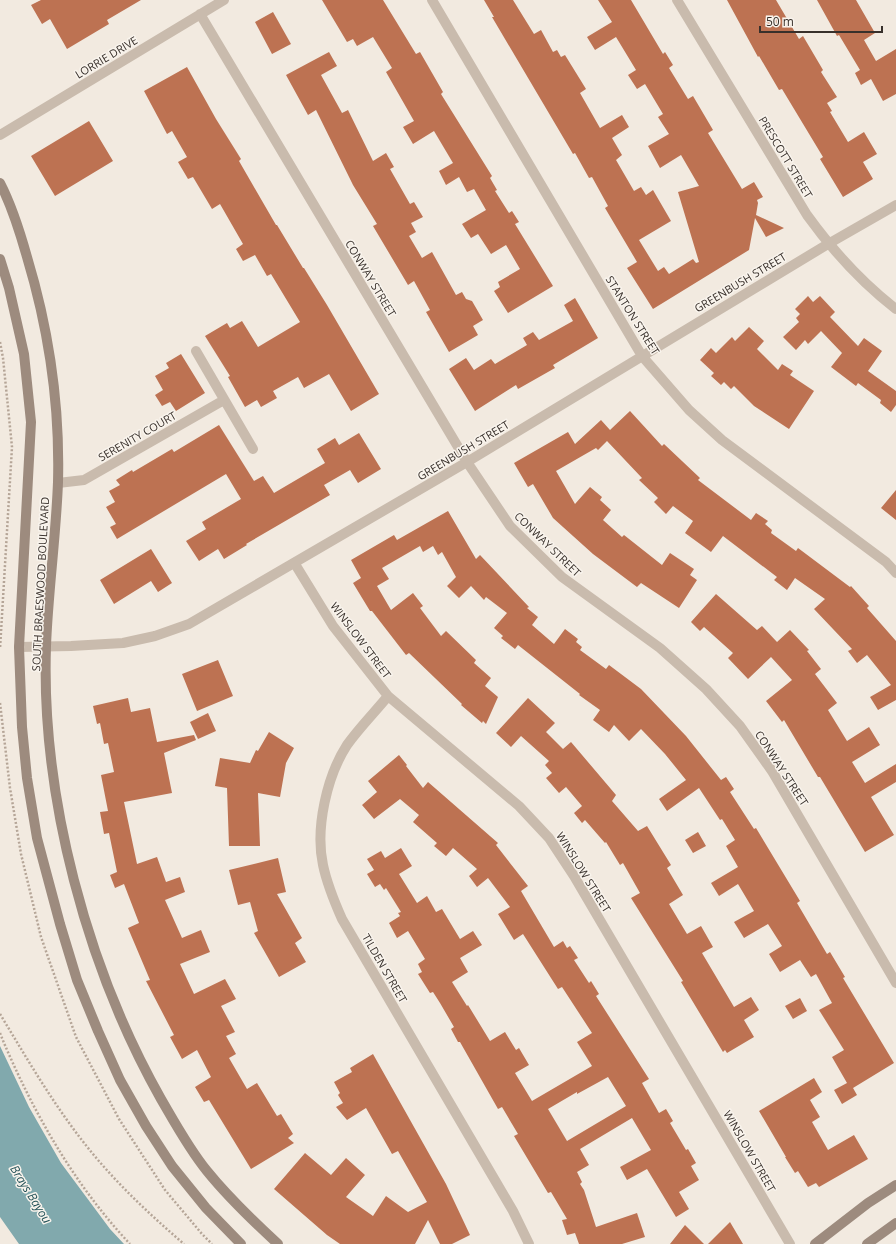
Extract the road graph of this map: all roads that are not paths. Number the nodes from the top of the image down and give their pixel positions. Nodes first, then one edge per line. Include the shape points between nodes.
1 (224, 0) edge
2 (432, 0) edge
3 (678, 0) edge
4 (200, 14) junction
5 (0, 135) edge
6 (0, 183) edge
7 (896, 205) edge
8 (828, 244) junction
9 (0, 260) edge
10 (896, 309) edge
11 (196, 351) dead end
12 (642, 356) junction
13 (224, 400) junction
14 (253, 449) dead end
15 (467, 462) junction
16 (58, 483) junction
17 (295, 564) junction
18 (896, 573) edge
19 (20, 647) junction
20 (46, 647) junction
21 (388, 696) junction
22 (896, 983) edge
23 (896, 1185) edge
24 (896, 1223) edge
25 (241, 1244) edge
26 (278, 1244) edge
27 (529, 1244) edge
28 (790, 1244) edge
29 (815, 1244) edge
30 (867, 1244) edge

1 - 4 street, LORRIE DRIVE
2 - 12 street, STANTON STREET
3 - 8 street, PRESCOTT STREET via 807,215
4 - 5 street, LORRIE DRIVE
4 - 15 street, CONWAY STREET
6 - 16 main road, SOUTH BRAESWOOD BOULEVARD via 22,238 37,289 50,351 57,412
7 - 8 street, GREENBUSH STREET
8 - 10 street, PRESCOTT STREET via 873,292
8 - 12 street, GREENBUSH STREET
9 - 19 main road, SOUTH BRAESWOOD BOULEVARD via 24,354 31,422
11 - 13 street
12 - 15 street, GREENBUSH STREET
12 - 18 street, STANTON STREET via 689,410 722,440 886,562
13 - 14 street
13 - 16 street, SERENITY COURT via 84,480
15 - 17 street, GREENBUSH STREET
15 - 22 street, CONWAY STREET via 510,526 562,577 660,648 706,689 740,726 772,771
16 - 20 main road, SOUTH BRAESWOOD BOULEVARD
17 - 20 street, GREENBUSH STREET via 189,624 162,634 123,643
17 - 21 street, WINSLOW STREET via 333,626
19 - 20 street, GREENBUSH STREET
19 - 25 main road, SOUTH BRAESWOOD BOULEVARD via 22,727 37,838 77,980 120,1080 146,1126 172,1166 201,1202
20 - 26 main road, SOUTH BRAESWOOD BOULEVARD via 49,746 61,820 75,884 118,1012 147,1074 179,1131 206,1170
21 - 27 street, TILDEN STREET via 347,746 334,770 320,826 322,863 330,892 342,919 513,1210
21 - 28 street, WINSLOW STREET via 519,806 549,838 574,876
23 - 29 main road
24 - 30 main road

